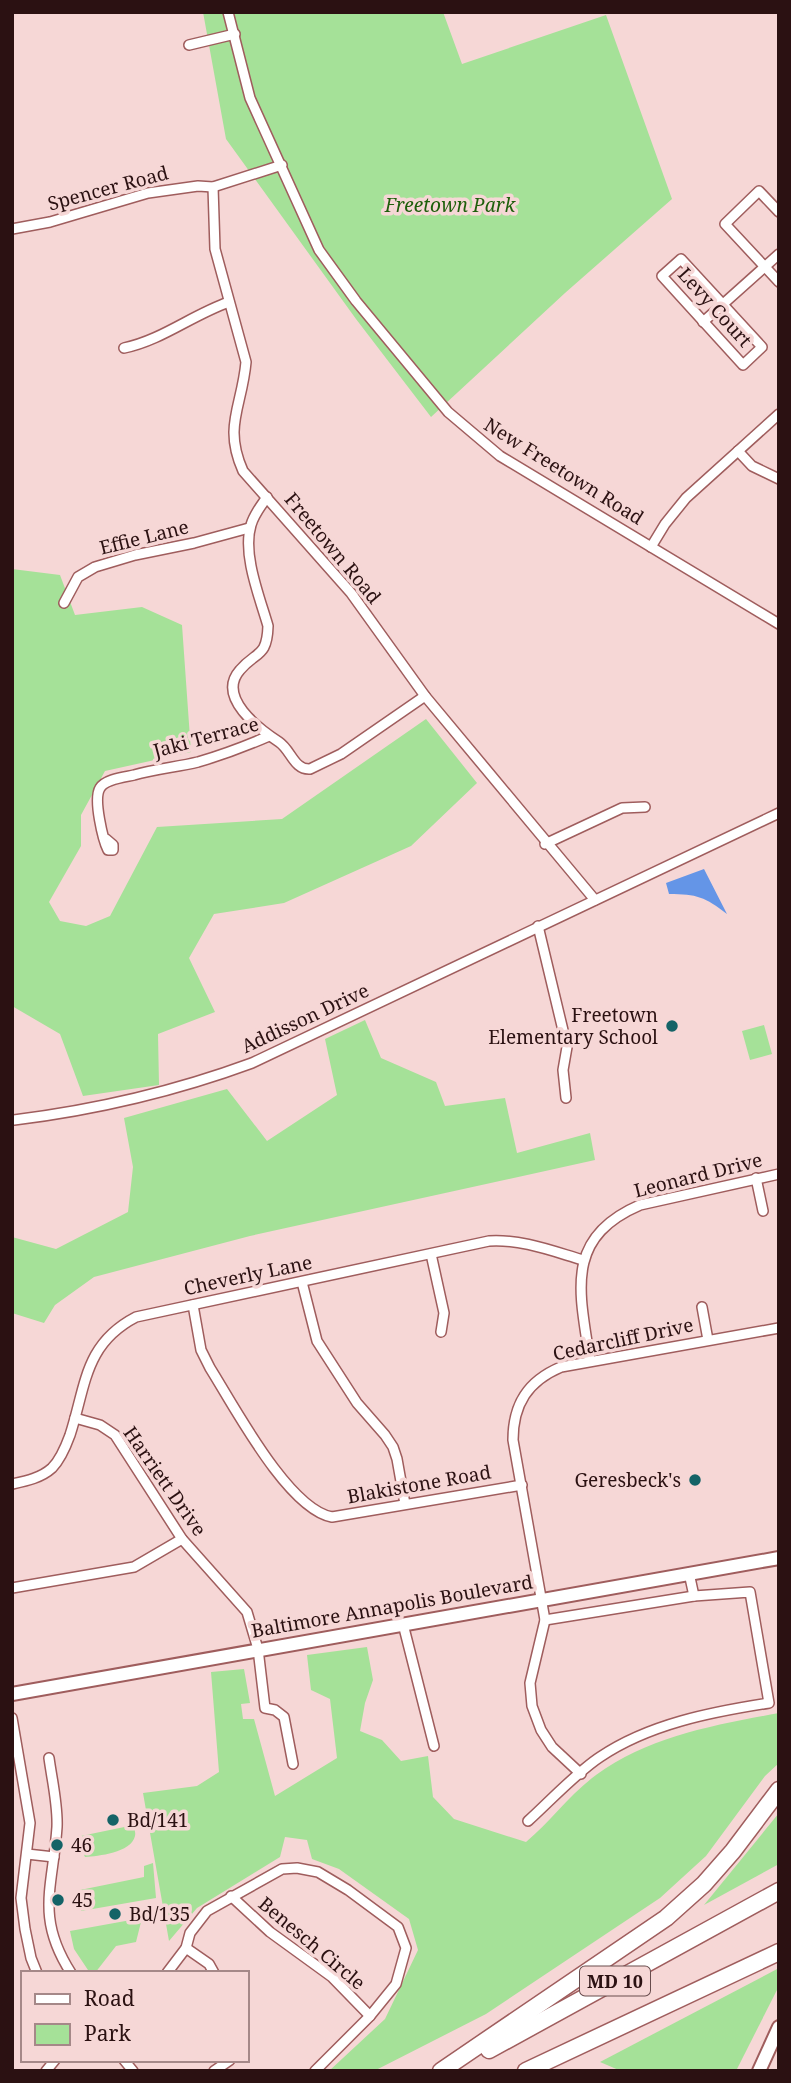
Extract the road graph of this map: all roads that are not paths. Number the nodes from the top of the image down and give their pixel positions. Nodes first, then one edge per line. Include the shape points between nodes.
1 (228, 12) edge
2 (235, 34) junction
3 (189, 45) dead end
4 (282, 165) junction
5 (213, 187) junction
6 (779, 212) edge
7 (12, 229) edge
8 (779, 254) edge
9 (765, 267) junction
10 (779, 282) edge
11 (229, 302) junction
12 (723, 304) junction
13 (703, 322) junction
14 (124, 348) dead end
15 (779, 414) edge
16 (737, 451) junction
17 (779, 479) edge
18 (267, 497) junction
19 (249, 528) junction
20 (651, 547) junction
21 (64, 603) dead end
22 (779, 624) edge
23 (425, 696) junction
24 (269, 736) junction
25 (645, 807) dead end
26 (779, 813) edge
27 (106, 839) dead end
28 (545, 844) junction
29 (595, 901) junction
30 (538, 926) junction
31 (566, 1098) dead end
32 (14, 1120) dead end
33 (779, 1174) edge
34 (756, 1178) junction
35 (763, 1211) dead end
36 (431, 1254) junction
37 (583, 1260) junction
38 (302, 1282) junction
39 (193, 1305) junction
40 (702, 1307) dead end
41 (779, 1328) edge
42 (441, 1332) dead end
43 (708, 1340) junction
44 (590, 1361) junction
45 (75, 1418) junction
46 (12, 1484) edge
47 (522, 1485) junction
48 (405, 1504) junction
49 (182, 1539) junction
50 (779, 1558) edge
51 (690, 1573) junction
52 (12, 1588) edge
53 (694, 1597) junction
54 (541, 1600) junction
55 (545, 1620) junction
56 (403, 1624) junction
57 (258, 1649) junction
58 (12, 1694) edge
59 (12, 1718) edge
60 (434, 1746) dead end
61 (49, 1758) dead end
62 (293, 1764) dead end
63 (580, 1774) junction
64 (24, 1786) junction
65 (13, 1788) edge
66 (779, 1790) edge
67 (528, 1821) dead end
68 (27, 1854) junction
69 (54, 1857) junction
70 (779, 1891) edge
71 (230, 1896) junction
72 (25, 1929) junction
73 (12, 1931) edge
74 (186, 1948) junction
75 (779, 1952) edge
76 (36, 1971) edge
77 (70, 1971) edge
78 (169, 1971) edge
79 (213, 1971) edge
80 (370, 2017) junction
81 (779, 2027) edge
82 (315, 2071) edge
83 (441, 2071) edge
84 (451, 2071) edge
85 (526, 2071) edge
86 (759, 2071) edge

1 - 2 street
2 - 3 street
2 - 4 street via 250,98
4 - 5 street
4 - 20 street, New Freetown Road via 331,269 448,412 500,456
5 - 7 street, Spencer Road via 148,193
5 - 11 street, Freetown Road via 215,249
6 - 9 street via 759,191 725,224
8 - 9 street
9 - 10 street
9 - 12 street
11 - 14 street via 154,339
11 - 18 street, Freetown Road via 246,362 233,446 243,471
12 - 13 street
12 - 13 street, Levy Court via 762,347 743,365
12 - 13 street, Levy Court via 681,259 662,276
15 - 16 street
16 - 17 street via 752,466
16 - 20 street via 686,498
18 - 19 street
18 - 23 street, Freetown Road via 351,593
19 - 21 street, Effie Lane via 95,567 78,577
19 - 24 street via 251,565 268,635 263,650 239,671 234,691 242,710
20 - 22 street, New Freetown Road
23 - 24 street, Jaki Terrace via 341,754 310,769 299,766 283,745
23 - 28 street, Freetown Road
24 - 27 street, Jaki Terrace via 197,762 104,784 96,804
25 - 28 street via 622,808
26 - 29 street
28 - 29 street, Freetown Road
29 - 30 street, Addisson Drive
30 - 31 street via 565,1039
30 - 32 street, Addisson Drive via 252,1063 207,1080 76,1113
33 - 34 street, Leonard Drive
34 - 35 street
34 - 37 street, Leonard Drive via 624,1212 600,1231
36 - 37 street, Cheverly Lane via 506,1240
36 - 38 street, Cheverly Lane
36 - 42 street via 444,1313
37 - 44 street, Leonard Drive via 580,1298
38 - 39 street, Cheverly Lane
38 - 48 street via 317,1340 357,1403 393,1447
39 - 45 street, Cheverly Lane via 135,1317 109,1335 91,1362
39 - 48 street, Blakistone Road via 201,1350 210,1368 276,1471 310,1508 332,1517
40 - 43 street
41 - 43 street, Cedarcliff Drive
43 - 44 street, Cedarcliff Drive
44 - 47 street, Cedarcliff Drive via 544,1374 517,1408 513,1440
45 - 46 street, Cheverly Lane via 52,1468
45 - 49 street, Harriett Drive via 100,1425 116,1436
47 - 48 street, Blakistone Road
47 - 54 street, Cedarcliff Drive
49 - 52 street via 134,1567
49 - 57 street, Harriett Drive via 247,1612
50 - 51 main road, Baltimore Annapolis Boulevard
51 - 53 street
51 - 54 main road, Baltimore Annapolis Boulevard
53 - 55 street
53 - 63 street via 750,1592 769,1703 657,1728 599,1757
54 - 55 street, Cedarcliff Drive
54 - 56 main road, Baltimore Annapolis Boulevard
55 - 63 street via 530,1683 532,1706 552,1746
56 - 57 main road, Baltimore Annapolis Boulevard
56 - 60 street
57 - 58 main road, Baltimore Annapolis Boulevard
57 - 62 street, Harriett Drive via 265,1708 285,1717
59 - 64 street
61 - 69 street via 57,1824
63 - 67 street
64 - 65 street
64 - 68 street via 30,1822
66 - 83 highway via 704,1884 666,1918
68 - 69 street
68 - 72 street via 22,1898
69 - 77 street via 47,1898 50,1928
70 - 84 highway, MD 10
71 - 74 street via 207,1911 190,1933
71 - 80 street, Benesch Circle via 332,1977
71 - 80 street, Benesch Circle via 282,1869 298,1868 318,1872 398,1927 406,1948 396,1984
72 - 73 street
72 - 76 street
74 - 78 street
74 - 79 street
75 - 85 highway, MD 10
80 - 82 street, Benesch Circle
81 - 86 main road

